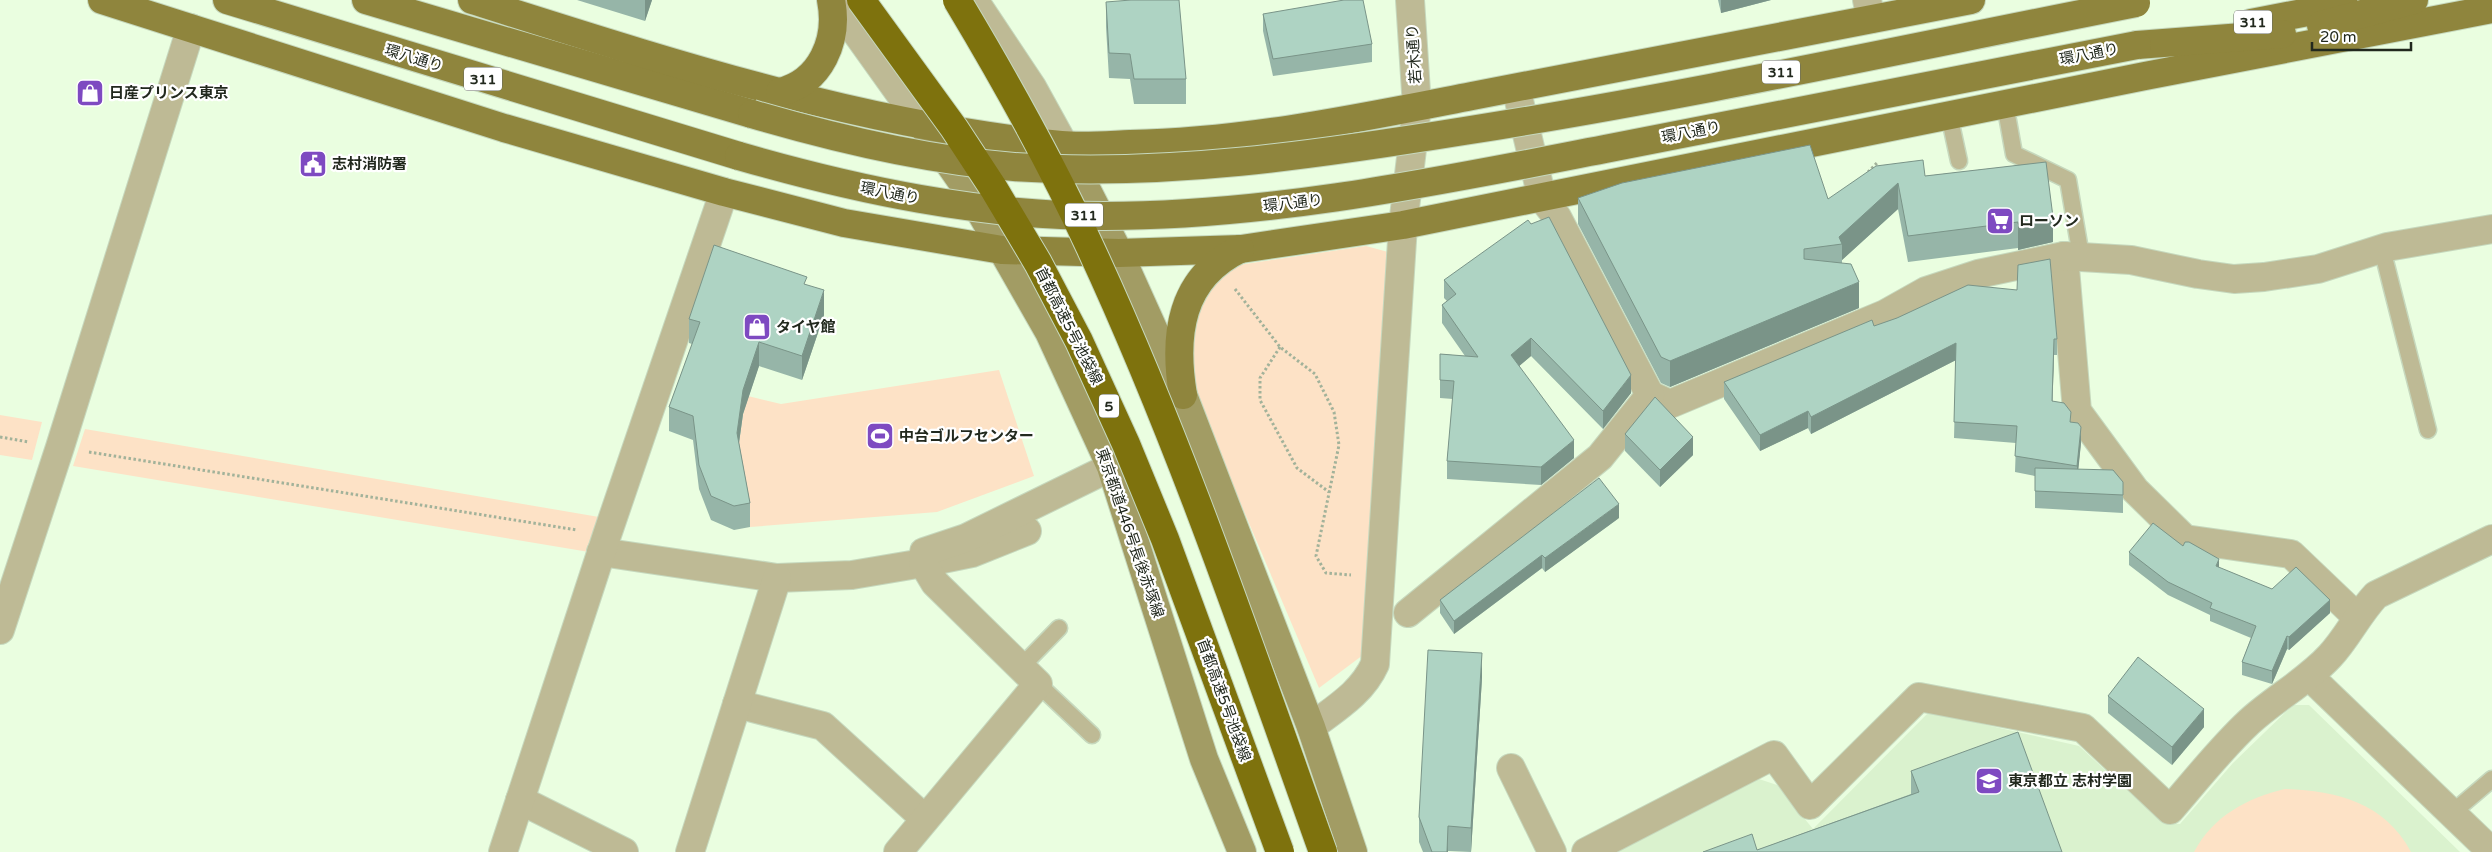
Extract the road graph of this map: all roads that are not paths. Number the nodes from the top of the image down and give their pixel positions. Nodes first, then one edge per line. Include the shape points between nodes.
1 (102, 0) edge
2 (227, 0) edge
3 (366, 0) edge
4 (472, 0) edge
5 (832, 0) edge
6 (861, 0) edge
7 (957, 0) edge
8 (974, 0) edge
9 (1410, 0) edge
10 (1971, 0) edge
11 (2370, 0) edge
12 (2414, 0) edge
13 (2144, 1) edge
14 (2492, 8) edge
15 (1869, 10) edge
16 (191, 28) junction
17 (2289, 34) junction
18 (2137, 44) junction
19 (2145, 76) junction
20 (1516, 88) junction
21 (780, 92) junction
22 (2005, 104) junction
23 (1417, 107) junction
24 (1949, 115) junction
25 (922, 126) junction
26 (1064, 145) junction
27 (1959, 160) dead end
28 (724, 192) junction
29 (1542, 198) junction
30 (1403, 224) junction
31 (2492, 228) edge
32 (1241, 249) junction
33 (2382, 249) junction
34 (1002, 250) junction
35 (1118, 253) junction
36 (2073, 256) junction
37 (1183, 395) junction
38 (1650, 395) junction
39 (2428, 430) dead end
40 (1111, 467) junction
41 (1027, 531) dead end
42 (2492, 539) edge
43 (604, 543) junction
44 (924, 564) junction
45 (777, 578) junction
46 (1408, 613) dead end
47 (2357, 617) junction
48 (1059, 628) dead end
49 (0, 630) edge
50 (1029, 675) junction
51 (2310, 676) junction
52 (737, 704) junction
53 (1311, 727) junction
54 (1092, 736) dead end
55 (1511, 768) dead end
56 (2492, 779) edge
57 (520, 800) junction
58 (2452, 813) junction
59 (925, 819) junction
60 (503, 852) edge
61 (624, 852) edge
62 (690, 852) edge
63 (898, 852) edge
64 (1242, 852) edge
65 (1280, 852) edge
66 (1323, 852) edge
67 (1353, 852) edge
68 (1552, 852) edge
69 (1586, 852) edge
70 (2492, 852) edge

1 - 16 main road
2 - 18 main road, 環八通り / 311, bridge via 817,178 976,207 1103,216 1207,212 1305,203 1432,182
3 - 13 main road, 311, bridge via 828,136 920,155 1014,167 1109,169 1204,166 1298,157 1556,117
4 - 21 main road via 680,66
5 - 21 main road via 834,27 822,61 802,84
5 - 25 street
6 - 65 highway, 首都高速5号池袋線 / 5, bridge via 954,128 994,190 1038,263 1079,341 1126,444 1164,539
7 - 66 highway, bridge via 1041,146 1129,334 1205,522
8 - 26 street via 1032,87
9 - 23 street, 若木通り
10 - 15 main road
11 - 18 main road, 環八通り / 311
12 - 17 main road
14 - 17 main road
14 - 19 main road
15 - 20 main road
16 - 28 main road via 504,128
16 - 49 street
17 - 18 main road
17 - 19 main road
19 - 22 main road
20 - 23 main road
20 - 29 street
21 - 25 main road
22 - 24 main road
22 - 36 lane via 2014,154 2068,180
23 - 26 main road via 1186,144
23 - 30 street, 若木通り
24 - 27 lane
24 - 29 main road
25 - 26 main road
25 - 34 main road, 東京都道446号長後赤塚線 via 969,192
26 - 35 main road
28 - 34 main road via 844,223
28 - 43 street
29 - 30 main road
29 - 38 street via 1557,217
30 - 32 main road
30 - 53 street, 若木通り via 1375,664 1368,680 1356,694
31 - 33 street
32 - 35 main road
32 - 37 main road via 1222,258 1208,270 1186,307 1178,351
33 - 36 street via 2318,269 2234,279 2131,260
33 - 39 lane
34 - 35 main road
34 - 40 main road, 東京都道446号長後赤塚線 via 1049,332
35 - 37 main road
36 - 38 street via 1978,274 1926,290 1885,314 1670,404
36 - 47 street via 2077,411 2135,490 2185,539 2290,554
37 - 53 main road
38 - 46 street via 1600,457
40 - 44 street via 966,538 924,552
40 - 64 main road, 東京都道446号長後赤塚線 via 1204,759
41 - 44 street via 972,552
42 - 47 street via 2376,595
43 - 45 street
43 - 57 street
44 - 45 street via 852,575
44 - 50 street via 935,583
45 - 52 street
47 - 51 street via 2331,655
48 - 50 lane
50 - 54 lane
50 - 59 street
51 - 58 street
51 - 69 street via 2248,722 2170,810 2083,728 1920,697 1810,805 1774,755
52 - 59 street via 823,726
52 - 62 street
53 - 67 main road
55 - 68 street
56 - 58 lane
57 - 60 street
57 - 61 street
58 - 70 street
59 - 63 street

